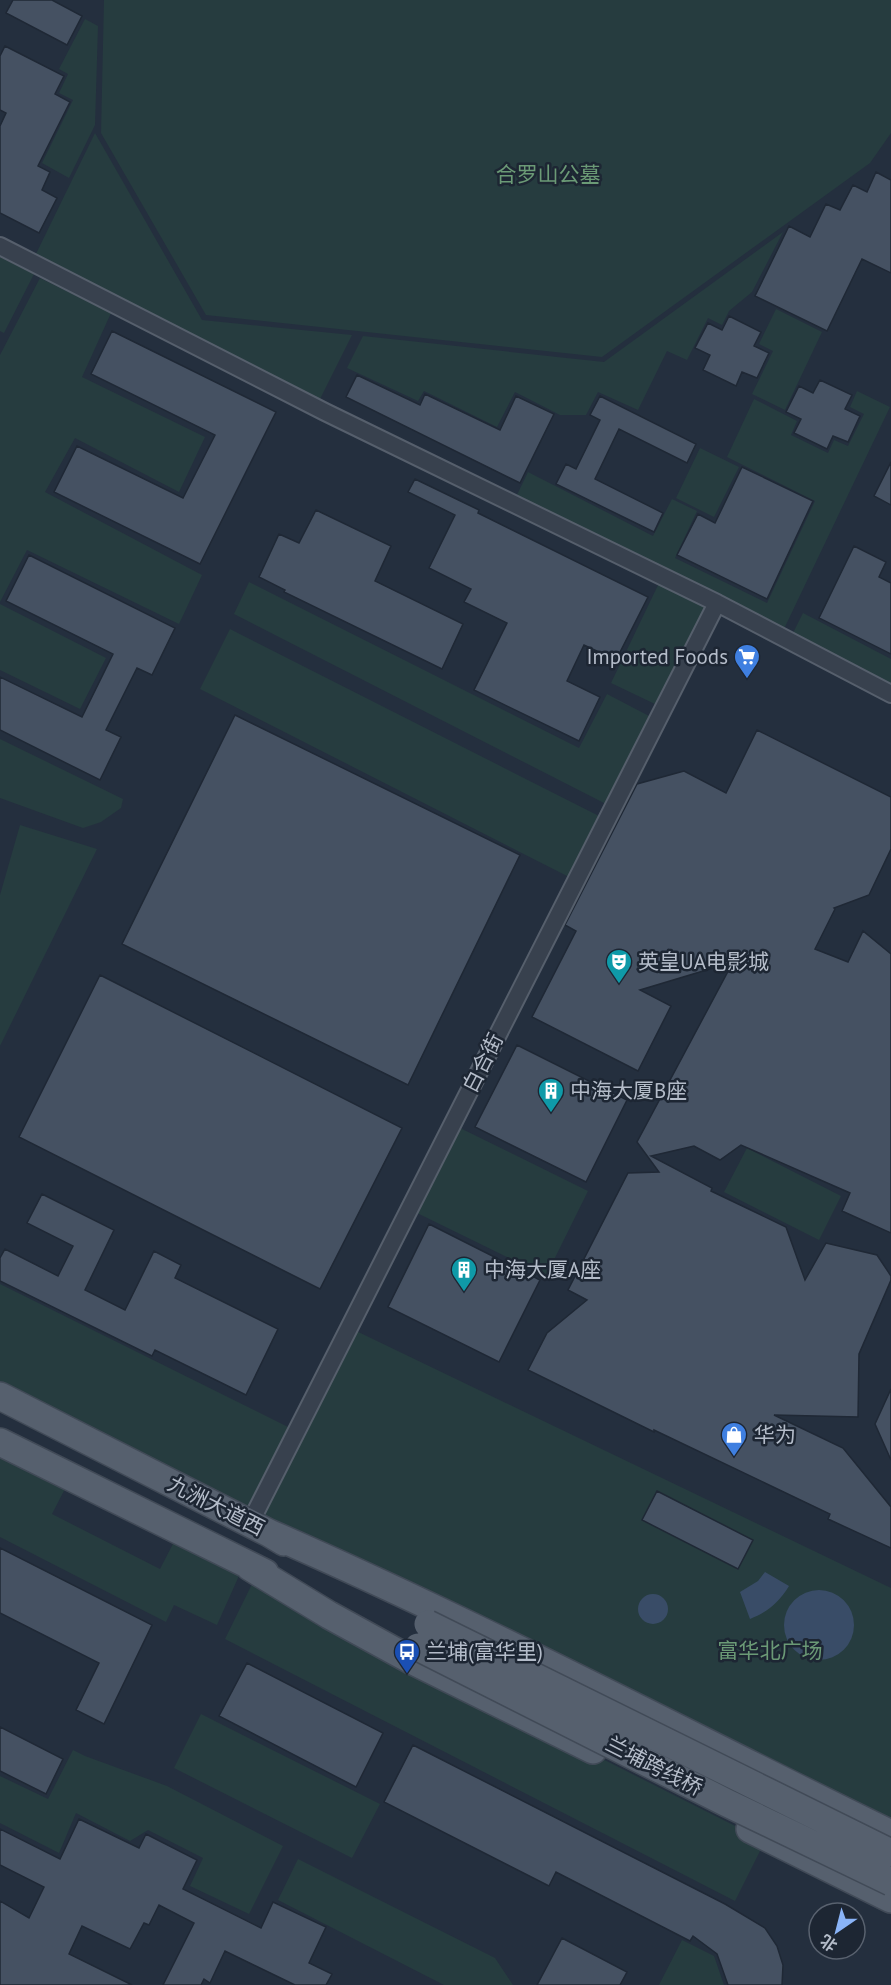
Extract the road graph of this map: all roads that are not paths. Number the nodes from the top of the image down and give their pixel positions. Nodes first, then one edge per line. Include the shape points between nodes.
1 (0, 246) edge
2 (717, 603) junction
3 (891, 694) edge
4 (0, 1396) edge
5 (0, 1442) edge
6 (260, 1528) junction
7 (250, 1567) junction
8 (423, 1635) junction
9 (880, 1829) edge
10 (891, 1853) edge
11 (844, 1875) junction
12 (891, 1882) edge
13 (891, 1899) edge

1 - 2 street via 325,412
2 - 3 street
2 - 6 street, 白合街
4 - 6 main road, 九洲大道西
5 - 7 main road, 九洲大道西
6 - 8 main road, 九洲大道西
6 - 9 main road via 436,1610
7 - 8 main road, 九洲大道西 via 335,1604
7 - 11 main road via 411,1660
8 - 10 main road, 兰埔跨线桥, bridge
8 - 12 main road, 兰埔跨线桥, bridge via 727,1803
9 - 11 main road via 876,1830 884,1847 877,1866 853,1877
11 - 13 main road

